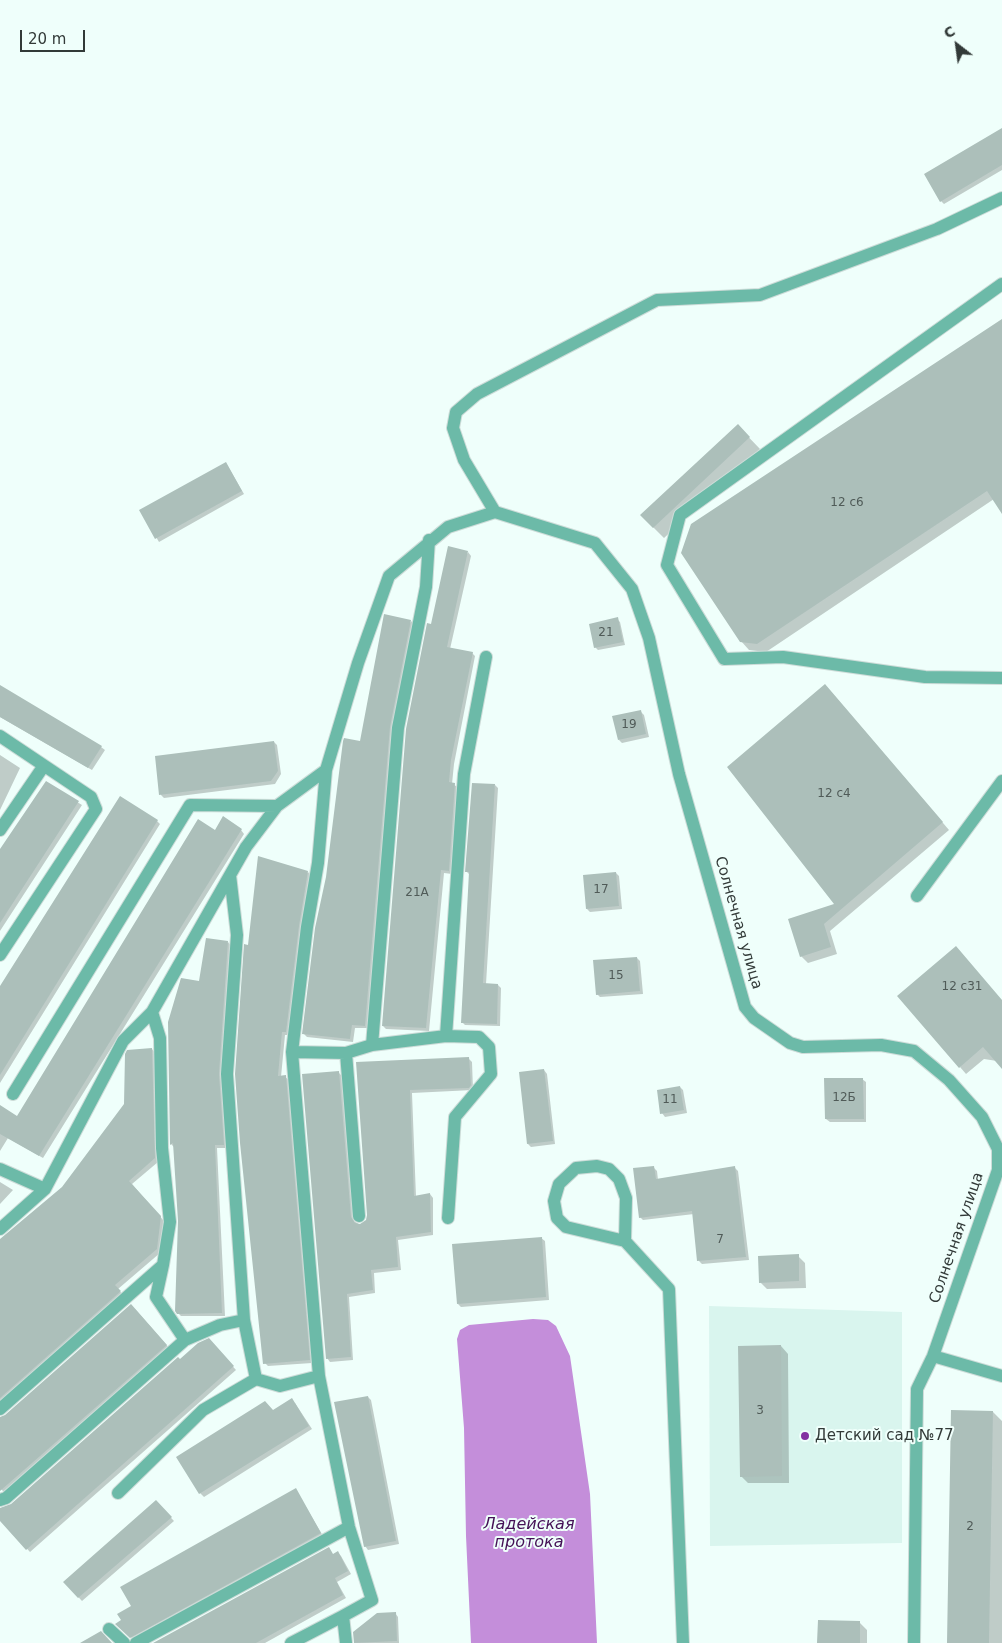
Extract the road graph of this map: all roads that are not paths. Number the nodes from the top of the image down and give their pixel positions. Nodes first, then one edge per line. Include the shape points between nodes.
1 (1002, 198) edge
2 (1002, 284) edge
3 (495, 512) junction
4 (429, 540) junction
5 (486, 658) dead end
6 (1002, 678) edge
7 (0, 736) edge
8 (43, 767) junction
9 (326, 770) junction
10 (1002, 781) edge
11 (277, 806) junction
12 (0, 830) edge
13 (230, 874) junction
14 (917, 896) dead end
15 (0, 955) edge
16 (152, 1012) junction
17 (446, 1036) junction
18 (372, 1045) junction
19 (292, 1052) junction
20 (346, 1053) junction
21 (13, 1094) dead end
22 (0, 1169) edge
23 (1000, 1170) edge
24 (44, 1189) junction
25 (359, 1216) dead end
26 (448, 1218) dead end
27 (0, 1229) edge
28 (625, 1241) junction
29 (163, 1266) junction
30 (244, 1320) junction
31 (185, 1340) junction
32 (933, 1356) junction
33 (319, 1376) junction
34 (1002, 1376) edge
35 (256, 1379) junction
36 (0, 1409) edge
37 (118, 1493) dead end
38 (0, 1500) edge
39 (349, 1527) junction
40 (343, 1616) junction
41 (109, 1629) dead end
42 (124, 1643) edge
43 (136, 1643) edge
44 (292, 1643) edge
45 (346, 1643) edge
46 (683, 1643) edge
47 (914, 1643) edge

1 - 3 street via 937,229 760,295 657,300 477,394 456,412 453,428 464,460
2 - 6 street via 680,515 667,565 724,659 783,657 925,677
3 - 4 street via 448,527
3 - 23 street, Солнечная улица via 595,543 632,589 649,638 679,774 745,1007 754,1018 790,1043 803,1046 881,1046 914,1051 949,1080 982,1117 998,1149
4 - 9 street via 389,576 358,663
4 - 18 street via 426,587 398,728
5 - 17 street via 464,774
7 - 8 street
8 - 12 street
8 - 15 street via 91,797 96,809
9 - 11 street
9 - 19 street via 318,863
10 - 14 street
11 - 13 street
11 - 21 street via 190,805
13 - 16 street
13 - 30 street via 236,935 227,1074
16 - 24 street via 123,1041
16 - 29 street via 160,1038 162,1148 170,1222
17 - 18 street
17 - 26 street via 479,1037 489,1047 490,1074 455,1116
18 - 20 street
19 - 20 street
19 - 33 street
20 - 25 street
22 - 24 street
23 - 32 street, Солнечная улица
24 - 27 street
28 - 28 street via 626,1198 619,1179 609,1169 597,1166 576,1168 560,1184 554,1201 557,1218 566,1227
28 - 46 street via 669,1289
29 - 31 street via 156,1297
29 - 36 street
30 - 31 street via 220,1325
30 - 35 street
31 - 38 street
32 - 34 street
32 - 47 street, Солнечная улица via 917,1390
33 - 35 street via 280,1386
33 - 39 street
35 - 37 street via 203,1410
39 - 40 street via 372,1600
39 - 43 street
40 - 44 street
40 - 45 street
41 - 42 street

